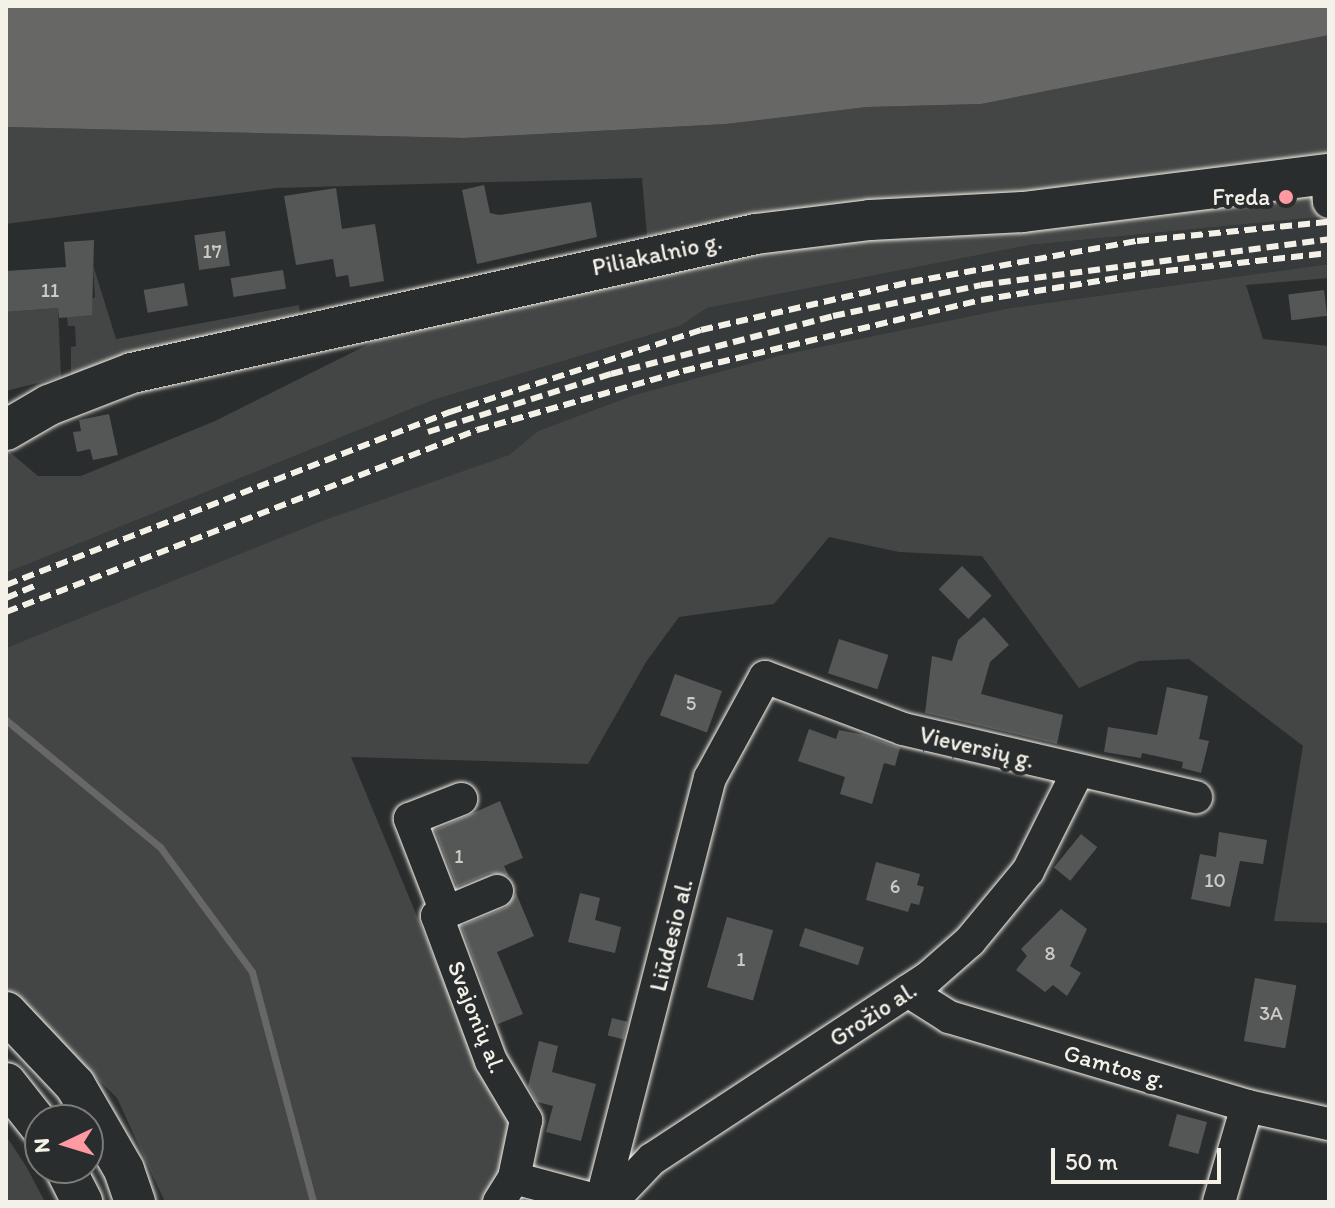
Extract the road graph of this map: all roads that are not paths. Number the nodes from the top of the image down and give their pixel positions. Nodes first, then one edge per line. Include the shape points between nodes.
1 (1328, 183) edge
2 (6, 430) edge
3 (765, 677) joint
4 (1078, 771) junction
5 (1196, 797) dead end
6 (461, 799) dead end
7 (497, 891) dead end
8 (446, 912) junction
9 (908, 991) junction
10 (6, 1012) edge
11 (6, 1083) edge
12 (24, 1106) edge
13 (1247, 1106) junction
14 (1329, 1124) edge
15 (73, 1184) edge
16 (507, 1190) edge
17 (82, 1202) edge
18 (135, 1202) edge
19 (602, 1202) edge
20 (611, 1202) edge
21 (1219, 1202) edge

1 - 2 main road, Piliakalnio g. via 756,234 132,373 49,405
3 - 4 street, Vieversių g. via 903,729
3 - 19 street, Liūdesio al. via 710,778
4 - 5 street, Vieversių g.
4 - 9 street, Grožio al. via 1028,871 970,941
6 - 8 street via 410,819
7 - 8 street
8 - 16 street, Svajonių al. via 437,916 491,1061 526,1120
9 - 13 street, Gamtos g. via 949,1017
9 - 20 street, Grožio al. via 652,1159
10 - 18 main road via 75,1085 111,1145
11 - 12 main road
13 - 14 street, Gamtos g.
13 - 21 street
15 - 17 main road
16 - 19 street

